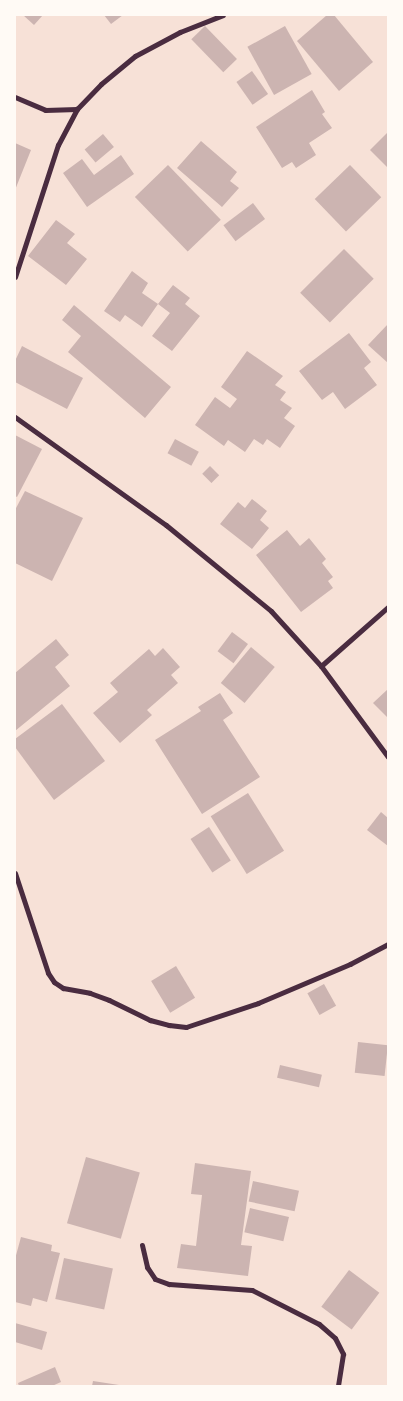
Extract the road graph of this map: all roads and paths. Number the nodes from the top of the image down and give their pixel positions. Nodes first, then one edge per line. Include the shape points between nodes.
1 (223, 15) edge
2 (15, 97) edge
3 (77, 109) junction
4 (15, 277) edge
5 (15, 417) edge
6 (388, 607) edge
7 (322, 666) junction
8 (388, 757) edge
9 (15, 873) edge
10 (388, 944) edge
11 (142, 1245) dead end
12 (338, 1386) edge

1 - 3 street via 180,32 136,56 101,84
2 - 3 street via 45,110
3 - 4 street via 58,145
5 - 7 street via 166,525 272,611
6 - 7 street
7 - 8 street
9 - 10 street via 48,973 54,982 63,988 110,1000 150,1020 168,1025 186,1026 258,1003 342,968
11 - 12 street via 147,1267 155,1279 169,1284 252,1290 319,1324 335,1338 343,1354

